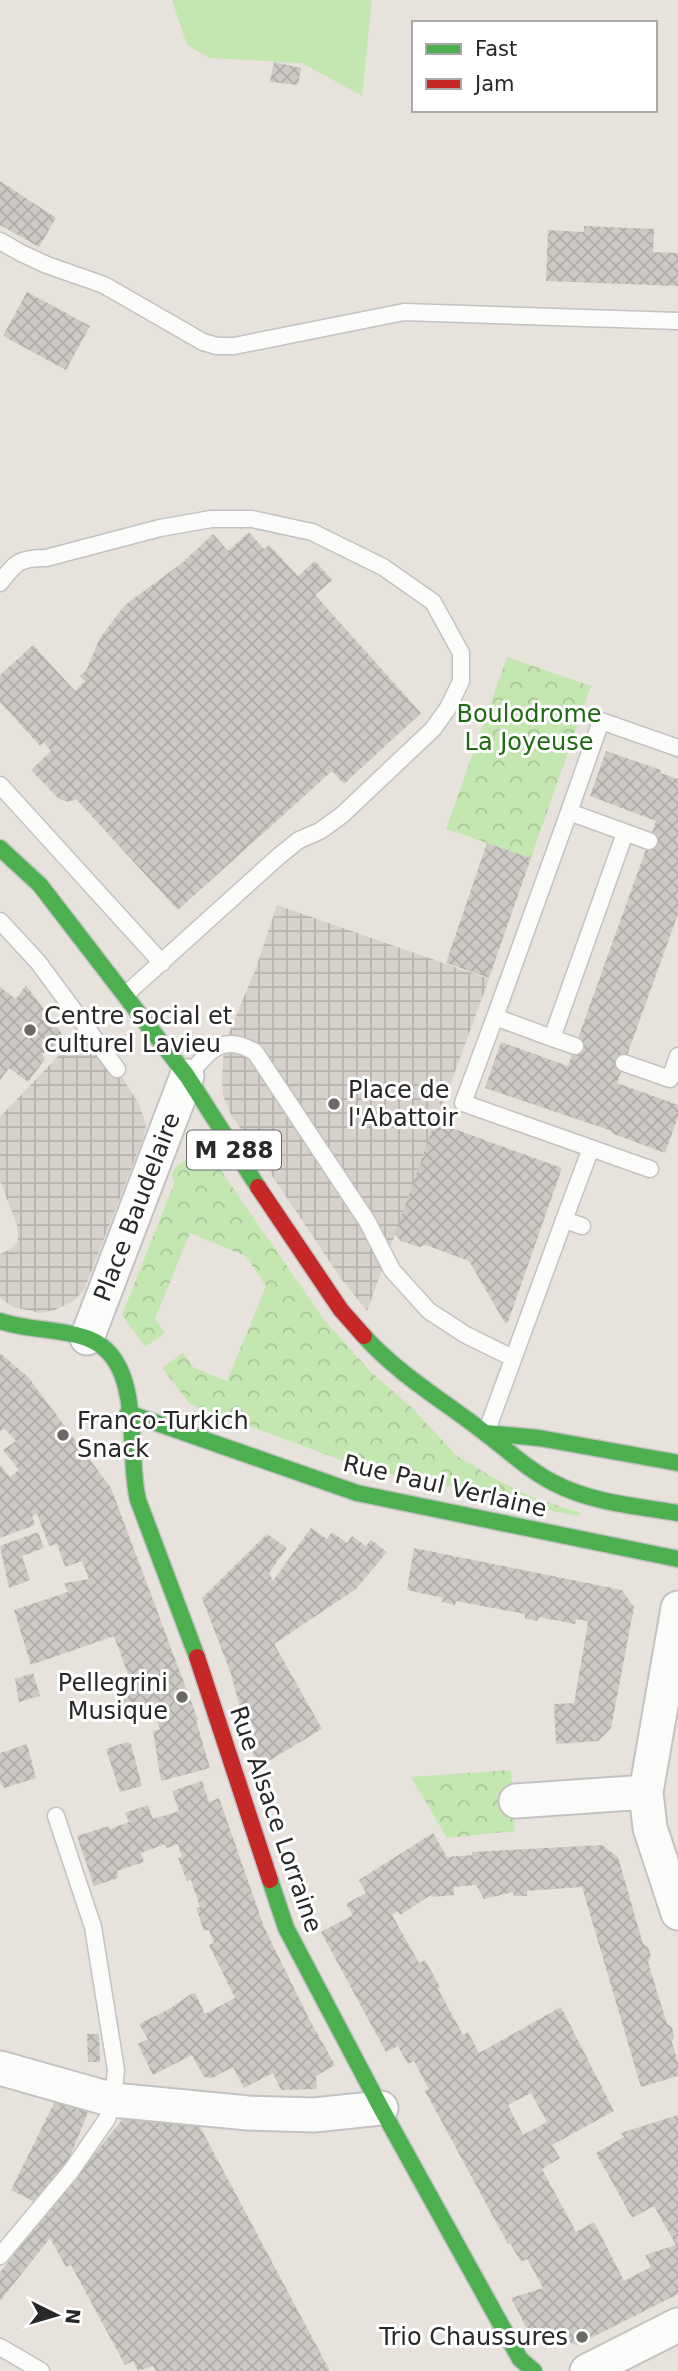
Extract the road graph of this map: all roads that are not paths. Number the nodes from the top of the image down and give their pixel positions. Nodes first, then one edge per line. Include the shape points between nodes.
1 (0, 241) edge
2 (678, 321) edge
3 (0, 583) edge
4 (678, 748) edge
5 (0, 785) edge
6 (569, 812) junction
7 (625, 833) junction
8 (649, 841) dead end
9 (0, 848) edge
10 (0, 921) edge
11 (162, 963) junction
12 (125, 995) junction
13 (495, 1017) junction
14 (552, 1038) junction
15 (575, 1046) dead end
16 (678, 1056) edge
17 (624, 1063) dead end
18 (117, 1069) dead end
19 (187, 1076) junction
20 (591, 1148) junction
21 (650, 1169) dead end
22 (564, 1220) junction
23 (582, 1226) dead end
24 (0, 1321) edge
25 (87, 1338) junction
26 (513, 1358) junction
27 (128, 1413) junction
28 (486, 1433) junction
29 (678, 1463) edge
30 (678, 1513) edge
31 (678, 1559) edge
32 (678, 1608) edge
33 (646, 1792) junction
34 (516, 1801) dead end
35 (56, 1815) dead end
36 (678, 1913) edge
37 (0, 2068) edge
38 (113, 2099) junction
39 (381, 2108) junction
40 (0, 2256) edge
41 (678, 2325) edge
42 (0, 2347) edge
43 (41, 2371) edge
44 (534, 2371) edge
45 (587, 2371) edge

1 - 2 lane via 47,265 104,285 217,346 253,344 404,312
3 - 11 lane via 15,564 27,558 46,558 211,519 252,519 312,532 383,568 433,602 461,653 461,681 433,729 342,815 279,856
4 - 6 lane via 601,721
5 - 11 lane
6 - 7 lane
6 - 13 lane
7 - 8 lane
7 - 14 lane
9 - 12 street, M 288 via 40,885
10 - 18 lane via 38,962
11 - 12 lane
12 - 19 street, M 288
13 - 14 lane
13 - 20 lane via 463,1102
14 - 15 lane
16 - 17 lane via 670,1079
19 - 25 street, Place Baudelaire
19 - 26 lane via 221,1044 255,1052 367,1221 392,1270 429,1311
19 - 28 street, M 288 via 341,1310 375,1348 415,1382
20 - 21 lane
20 - 22 lane
22 - 23 lane
22 - 26 lane
24 - 25 street
25 - 27 street, Rue Alsace Lorraine via 117,1360 125,1381
26 - 28 lane
27 - 31 street, Rue Paul Verlaine via 357,1493
27 - 39 street, Rue Alsace Lorraine via 138,1500 202,1671 286,1928
28 - 29 street via 539,1437
28 - 30 street, M 288 via 555,1484 596,1499
32 - 33 street
33 - 34 street
33 - 36 street via 650,1828
35 - 38 lane via 93,1927 116,2070
37 - 38 street
38 - 39 street via 301,2115
38 - 40 lane via 107,2119 71,2171
39 - 44 street, Rue Alsace Lorraine via 520,2359
41 - 45 street
42 - 43 lane

